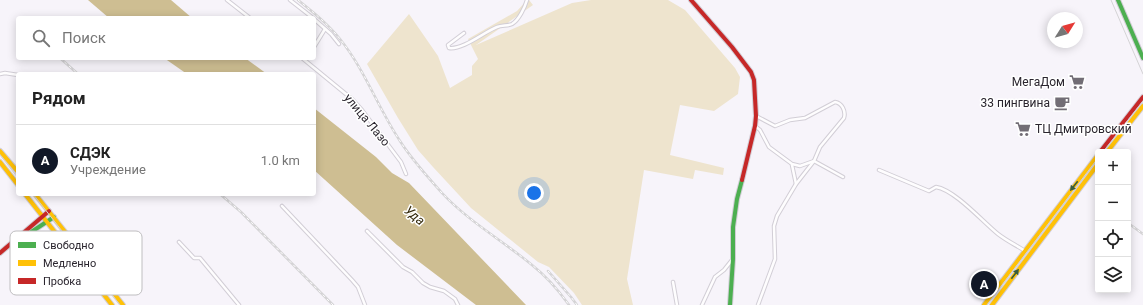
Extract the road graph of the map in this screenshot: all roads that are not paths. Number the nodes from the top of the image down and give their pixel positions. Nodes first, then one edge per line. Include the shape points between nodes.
1 (226, 0) edge
2 (290, 0) edge
3 (527, 0) edge
4 (691, 0) edge
5 (1118, 0) edge
6 (246, 16) edge
7 (311, 16) edge
8 (316, 20) edge
9 (325, 29) junction
10 (464, 33) dead end
11 (316, 44) edge
12 (339, 44) dead end
13 (1143, 58) edge
14 (305, 60) edge
15 (0, 74) edge
16 (16, 75) edge
17 (1143, 97) edge
18 (1143, 106) edge
19 (756, 116) junction
20 (755, 126) junction
21 (1102, 149) edge
22 (1109, 149) edge
23 (0, 151) edge
24 (1095, 159) edge
25 (814, 161) junction
26 (0, 162) edge
27 (792, 164) junction
28 (1095, 168) edge
29 (16, 170) edge
30 (879, 170) dead end
31 (406, 174) dead end
32 (843, 177) dead end
33 (16, 182) edge
34 (796, 184) junction
35 (27, 196) edge
36 (37, 196) edge
37 (282, 206) dead end
38 (49, 211) junction
39 (42, 216) junction
40 (54, 217) junction
41 (47, 223) junction
42 (26, 231) edge
43 (34, 231) edge
44 (53, 231) edge
45 (65, 231) edge
46 (367, 231) dead end
47 (179, 242) dead end
48 (10, 246) edge
49 (1025, 251) junction
50 (0, 253) edge
51 (733, 259) junction
52 (673, 282) dead end
53 (104, 295) edge
54 (114, 295) edge
55 (112, 305) edge
56 (122, 305) edge
57 (239, 305) edge
58 (365, 305) edge
59 (458, 305) edge
60 (677, 305) edge
61 (702, 305) edge
62 (730, 305) edge
63 (758, 305) edge
64 (984, 305) edge
65 (992, 305) edge

1 - 6 street
2 - 7 street
3 - 10 street via 515,22 497,27 456,48 448,47 449,43
4 - 19 main road via 751,72 754,80
5 - 13 main road
8 - 9 street
9 - 11 street
9 - 12 street
14 - 31 street, улица Лазо via 362,110 401,162
15 - 16 street
17 - 21 main road
18 - 22 main road
19 - 20 main road
19 - 25 street via 775,126 805,118 833,102 840,103 844,110 844,118 820,147
20 - 27 street via 769,147
20 - 51 main road via 737,199 733,227
23 - 29 main road
24 -> 49 main road
25 - 27 street via 800,166
25 - 32 street
25 - 34 street
26 - 33 main road
27 - 34 street
65 -> 28 main road
30 - 49 street via 929,191 936,187 944,189 999,235
34 - 63 street via 777,216 774,226 775,259
35 - 39 main road
36 - 38 main road
37 - 58 street via 358,287
38 - 39 main road
38 - 40 main road
39 - 41 main road
39 - 42 main road
40 - 41 main road
40 - 45 main road
41 - 43 main road
41 - 44 main road
46 - 59 street via 403,267 423,283 444,291 455,299
47 - 57 street via 194,258 200,258
48 - 50 main road
49 - 64 main road
51 - 61 street via 714,277
51 - 62 main road
52 - 60 street
53 - 55 main road
54 - 56 main road

